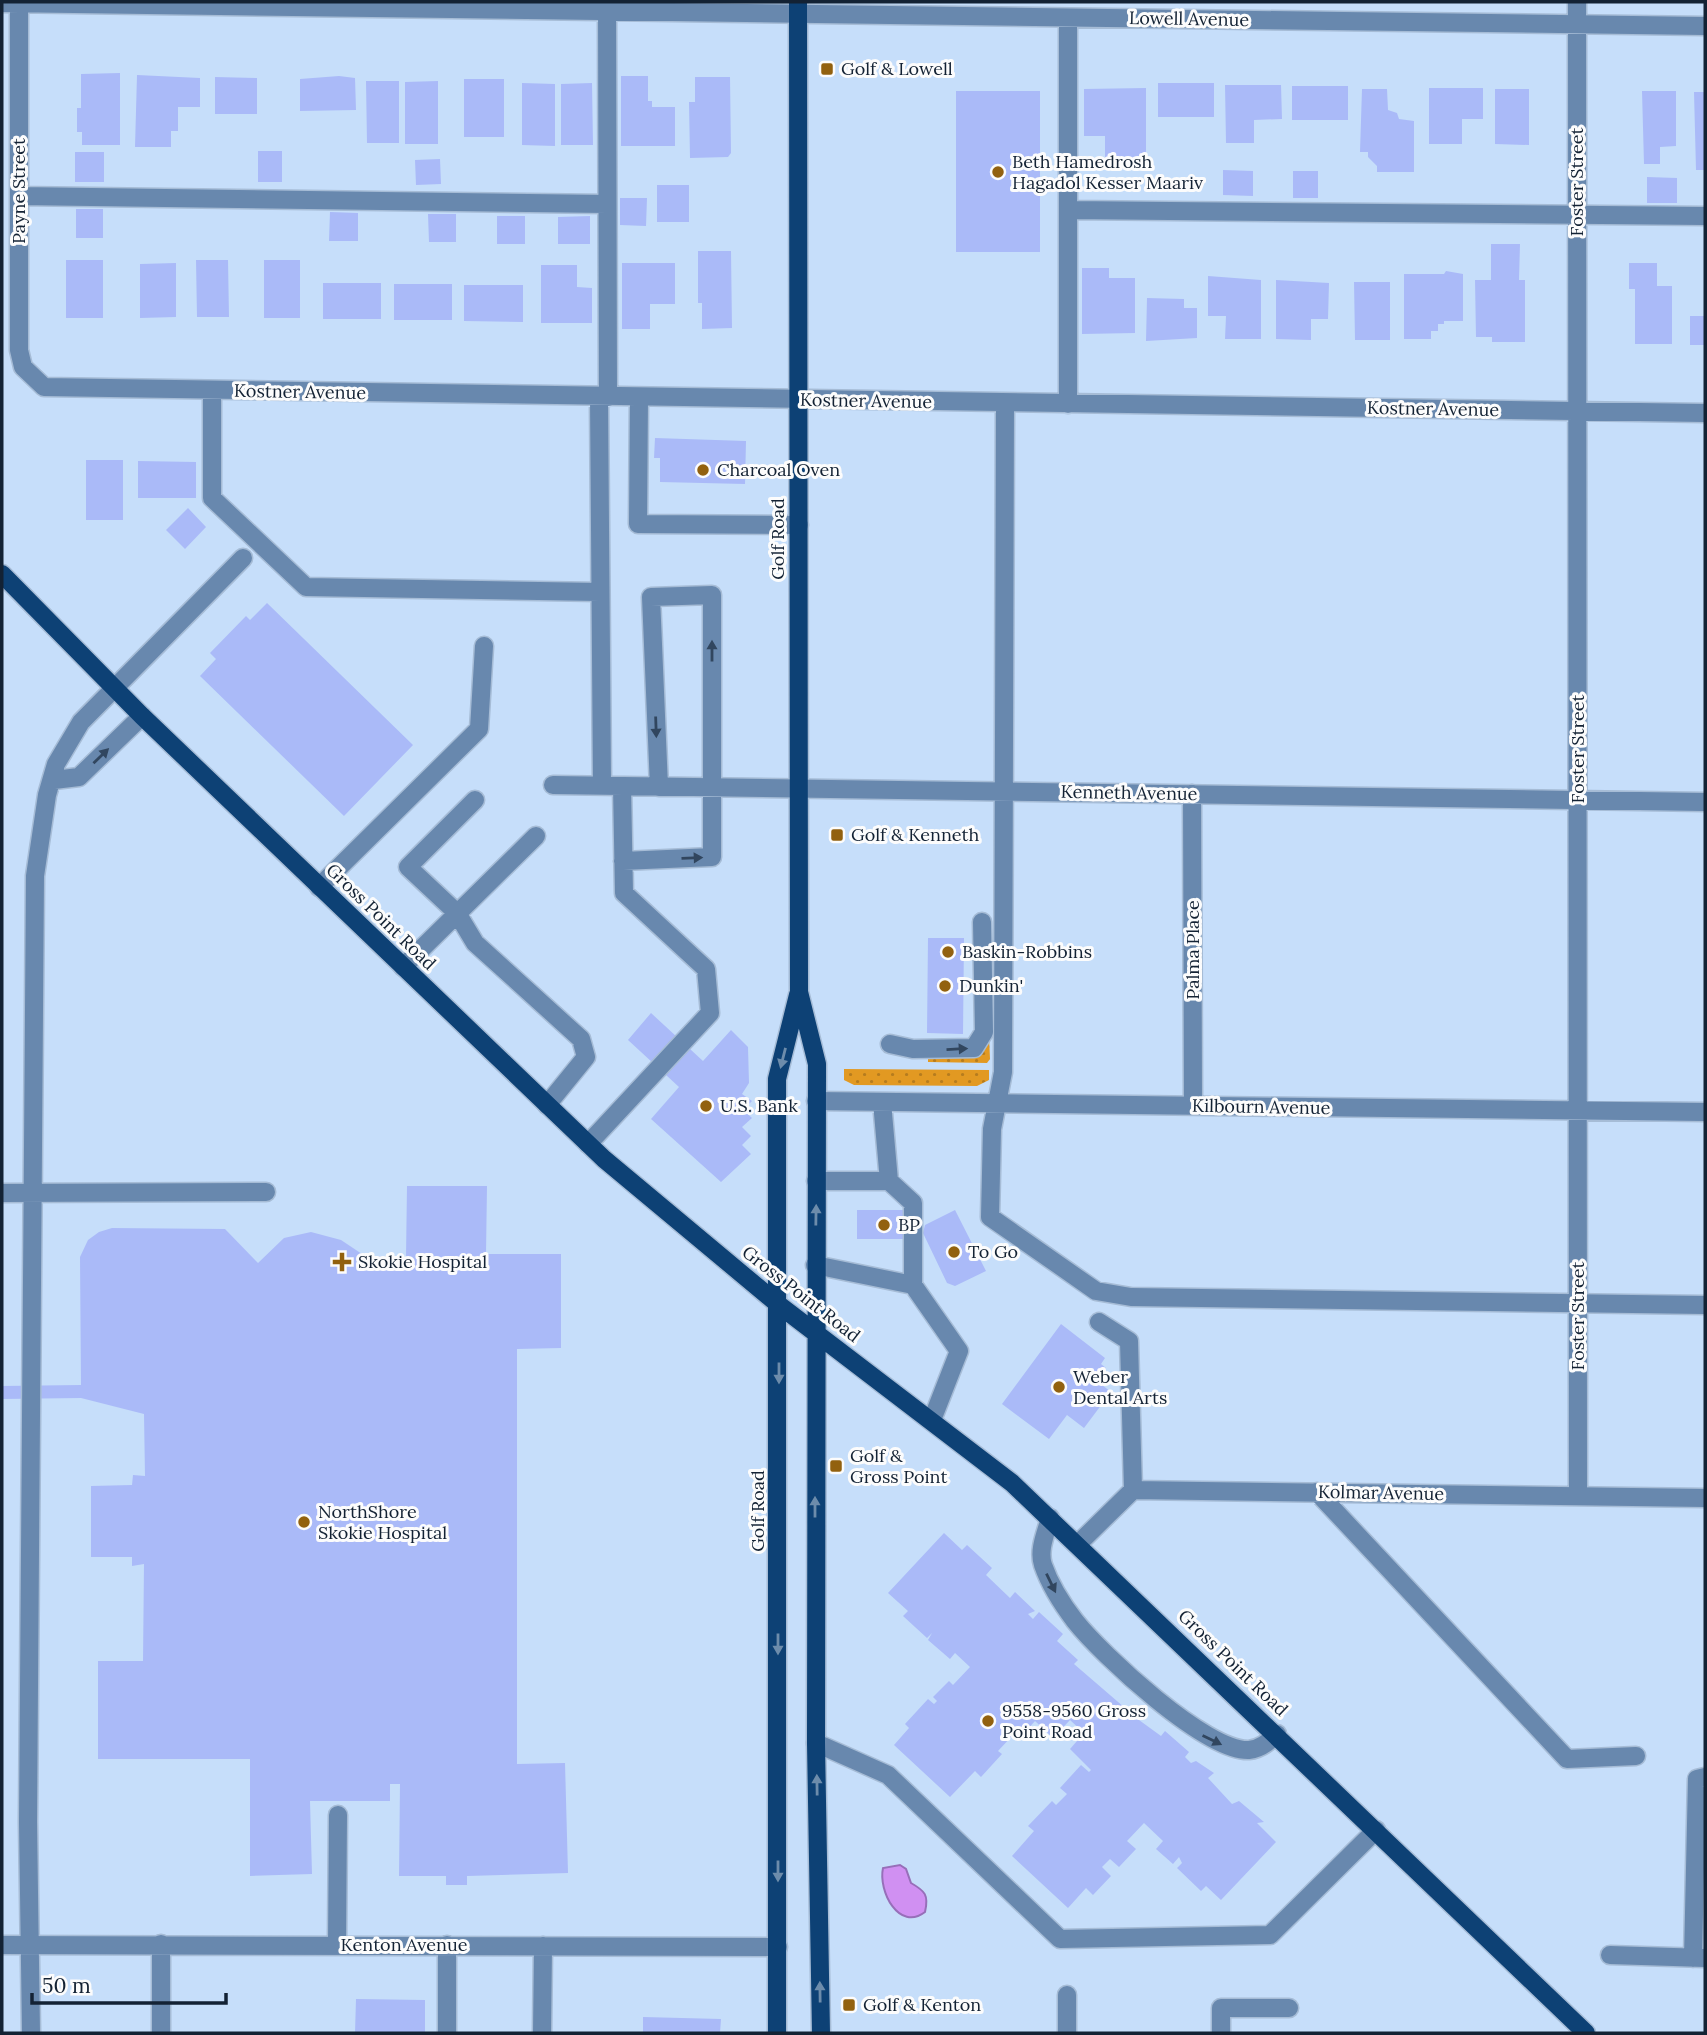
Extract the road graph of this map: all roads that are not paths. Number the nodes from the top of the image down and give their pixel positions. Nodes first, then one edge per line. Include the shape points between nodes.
1 (1577, 2) edge
2 (13, 3) edge
3 (607, 6) edge
4 (798, 8) edge
5 (1068, 18) junction
6 (1577, 24) junction
7 (1705, 26) edge
8 (19, 196) junction
9 (607, 204) junction
10 (1069, 210) junction
11 (1577, 214) junction
12 (1705, 216) edge
13 (31, 377) joint
14 (212, 391) junction
15 (603, 397) junction
16 (639, 397) junction
17 (798, 400) junction
18 (1005, 403) junction
19 (1068, 404) junction
20 (1578, 411) junction
21 (1705, 413) edge
22 (799, 525) junction
23 (243, 558) dead end
24 (2, 574) edge
25 (600, 592) junction
26 (484, 646) dead end
27 (114, 688) junction
28 (142, 716) junction
29 (54, 780) junction
30 (553, 785) dead end
31 (602, 786) junction
32 (622, 786) junction
33 (659, 786) junction
34 (713, 787) junction
35 (799, 789) junction
36 (1001, 791) junction
37 (1192, 794) junction
38 (475, 800) dead end
39 (1578, 800) junction
40 (1705, 802) edge
41 (536, 836) dead end
42 (624, 861) junction
43 (319, 887) junction
44 (457, 913) junction
45 (982, 922) dead end
46 (403, 967) junction
47 (799, 992) junction
48 (890, 1044) dead end
49 (816, 1101) junction
50 (882, 1102) junction
51 (995, 1104) junction
52 (547, 1105) junction
53 (1193, 1106) junction
54 (1578, 1110) junction
55 (1705, 1112) edge
56 (588, 1143) junction
57 (816, 1181) junction
58 (889, 1181) junction
59 (266, 1192) dead end
60 (2, 1193) edge
61 (32, 1194) junction
62 (815, 1265) junction
63 (913, 1285) junction
64 (1578, 1303) junction
65 (779, 1305) junction
66 (1705, 1305) edge
67 (1099, 1322) dead end
68 (815, 1333) junction
69 (932, 1420) junction
70 (1133, 1490) junction
71 (1317, 1492) junction
72 (1578, 1496) junction
73 (1705, 1498) edge
74 (1050, 1518) junction
75 (1078, 1544) junction
76 (1276, 1734) junction
77 (816, 1743) junction
78 (1636, 1756) dead end
79 (1705, 1777) edge
80 (338, 1815) dead end
81 (1376, 1830) junction
82 (29, 1944) junction
83 (161, 1944) junction
84 (2, 1945) edge
85 (337, 1945) junction
86 (447, 1945) junction
87 (543, 1946) junction
88 (778, 1947) junction
89 (1610, 1955) dead end
90 (1699, 1958) edge
91 (1067, 1995) dead end
92 (1289, 2008) dead end
93 (31, 2033) edge
94 (161, 2033) edge
95 (447, 2033) edge
96 (542, 2033) edge
97 (777, 2033) edge
98 (821, 2033) edge
99 (1067, 2033) edge
100 (1220, 2033) edge
101 (1586, 2033) edge

1 - 6 street, Foster Street
2 - 3 street, Lowell Avenue
2 - 8 street, Payne Street
3 - 4 street, Lowell Avenue
3 - 9 street
4 - 5 street, Lowell Avenue
4 - 17 main road, Golf Road
5 - 6 street, Lowell Avenue
5 - 10 street
6 - 7 street, Lowell Avenue
6 - 11 street, Foster Street
8 - 9 street
8 - 13 street, Payne Street via 19,350
9 - 15 street
10 - 11 street
10 - 19 street
11 - 12 street
11 - 20 street, Foster Street
13 - 14 street, Kostner Avenue via 44,387
14 - 15 street, Kostner Avenue
14 - 25 street via 212,498 306,587
15 - 16 street, Kostner Avenue
15 - 25 street
16 - 17 street, Kostner Avenue
16 - 22 street via 638,524
17 - 18 street, Kostner Avenue
17 - 22 main road, Golf Road
18 - 19 street, Kostner Avenue
18 - 36 street
19 - 20 street, Kostner Avenue
20 - 21 street, Kostner Avenue
20 - 39 street, Foster Street
22 - 35 main road, Golf Road
23 - 27 street
24 - 27 main road, Gross Point Road
25 - 31 street
26 - 43 street via 479,729
27 - 28 main road, Gross Point Road
27 - 29 street via 68,741 56,764
29 -> 28 street via 79,777
28 - 43 main road, Gross Point Road
29 - 61 street via 47,794 36,876
30 - 31 street, Kenneth Avenue
31 - 32 street, Kenneth Avenue
32 - 33 street, Kenneth Avenue
32 - 42 street
33 - 34 street, Kenneth Avenue
34 -> 33 street via 712,595 651,597
34 - 35 street, Kenneth Avenue
42 -> 34 street via 712,858
35 - 36 street, Kenneth Avenue
35 - 47 main road, Golf Road
36 - 37 street, Kenneth Avenue
36 - 51 street via 1003,1072
37 - 39 street, Kenneth Avenue
37 - 53 street, Palma Place
38 - 44 street via 408,867
39 - 40 street, Kenneth Avenue
39 - 54 street, Foster Street
41 - 44 street
42 - 56 street via 624,893 706,969 710,1013
43 - 46 main road, Gross Point Road
44 - 46 street
44 - 52 street via 475,943 581,1038 586,1056
48 -> 45 street via 913,1049 974,1048 984,1032
46 - 52 main road, Gross Point Road
47 - 49 main road, Golf Road via 817,1064
47 -> 65 main road, Golf Road via 777,1079
49 - 50 street, Kilbourn Avenue
49 - 57 main road, Golf Road
50 - 51 street, Kilbourn Avenue
50 - 58 street
51 - 53 street, Kilbourn Avenue
51 - 64 street via 990,1217 1096,1291 1131,1297
52 - 56 main road, Gross Point Road
53 - 54 street, Kilbourn Avenue
54 - 55 street, Kilbourn Avenue
54 - 64 street, Foster Street
56 - 65 main road, Gross Point Road
57 - 58 street
62 -> 57 main road, Golf Road
58 - 63 street via 913,1203
59 - 61 street
60 - 61 street
61 - 82 street
62 - 63 street
62 - 68 main road, Golf Road
63 - 69 street via 959,1351
64 - 66 street
64 - 72 street, Foster Street
65 - 68 main road, Gross Point Road
65 -> 88 main road, Golf Road
67 - 70 street via 1129,1341
68 - 69 main road, Gross Point Road
77 -> 68 main road, Golf Road
69 - 74 main road, Gross Point Road
70 - 71 street, Kolmar Avenue
70 - 75 street
71 - 72 street, Kolmar Avenue
71 - 78 street via 1567,1759
72 - 73 street, Kolmar Avenue
74 - 75 main road, Gross Point Road
74 -> 76 street via 1040,1553 1058,1596 1077,1623 1138,1682 1191,1727 1222,1745 1258,1748
75 - 76 main road, Gross Point Road
76 - 81 main road, Gross Point Road
77 - 81 street via 888,1775 1060,1939 1270,1935
98 -> 77 main road, Golf Road
79 - 90 street via 1697,1779
80 - 85 street
81 - 101 main road, Gross Point Road
82 - 83 street, Kenton Avenue
82 - 84 street, Kenton Avenue
82 - 93 street
83 - 85 street, Kenton Avenue
83 - 94 street
85 - 86 street, Kenton Avenue
86 - 87 street, Kenton Avenue
86 - 95 street
87 - 88 street, Kenton Avenue
87 - 96 street
88 - 97 main road, Golf Road
89 - 90 street
91 - 99 street
92 - 100 street via 1220,2008

